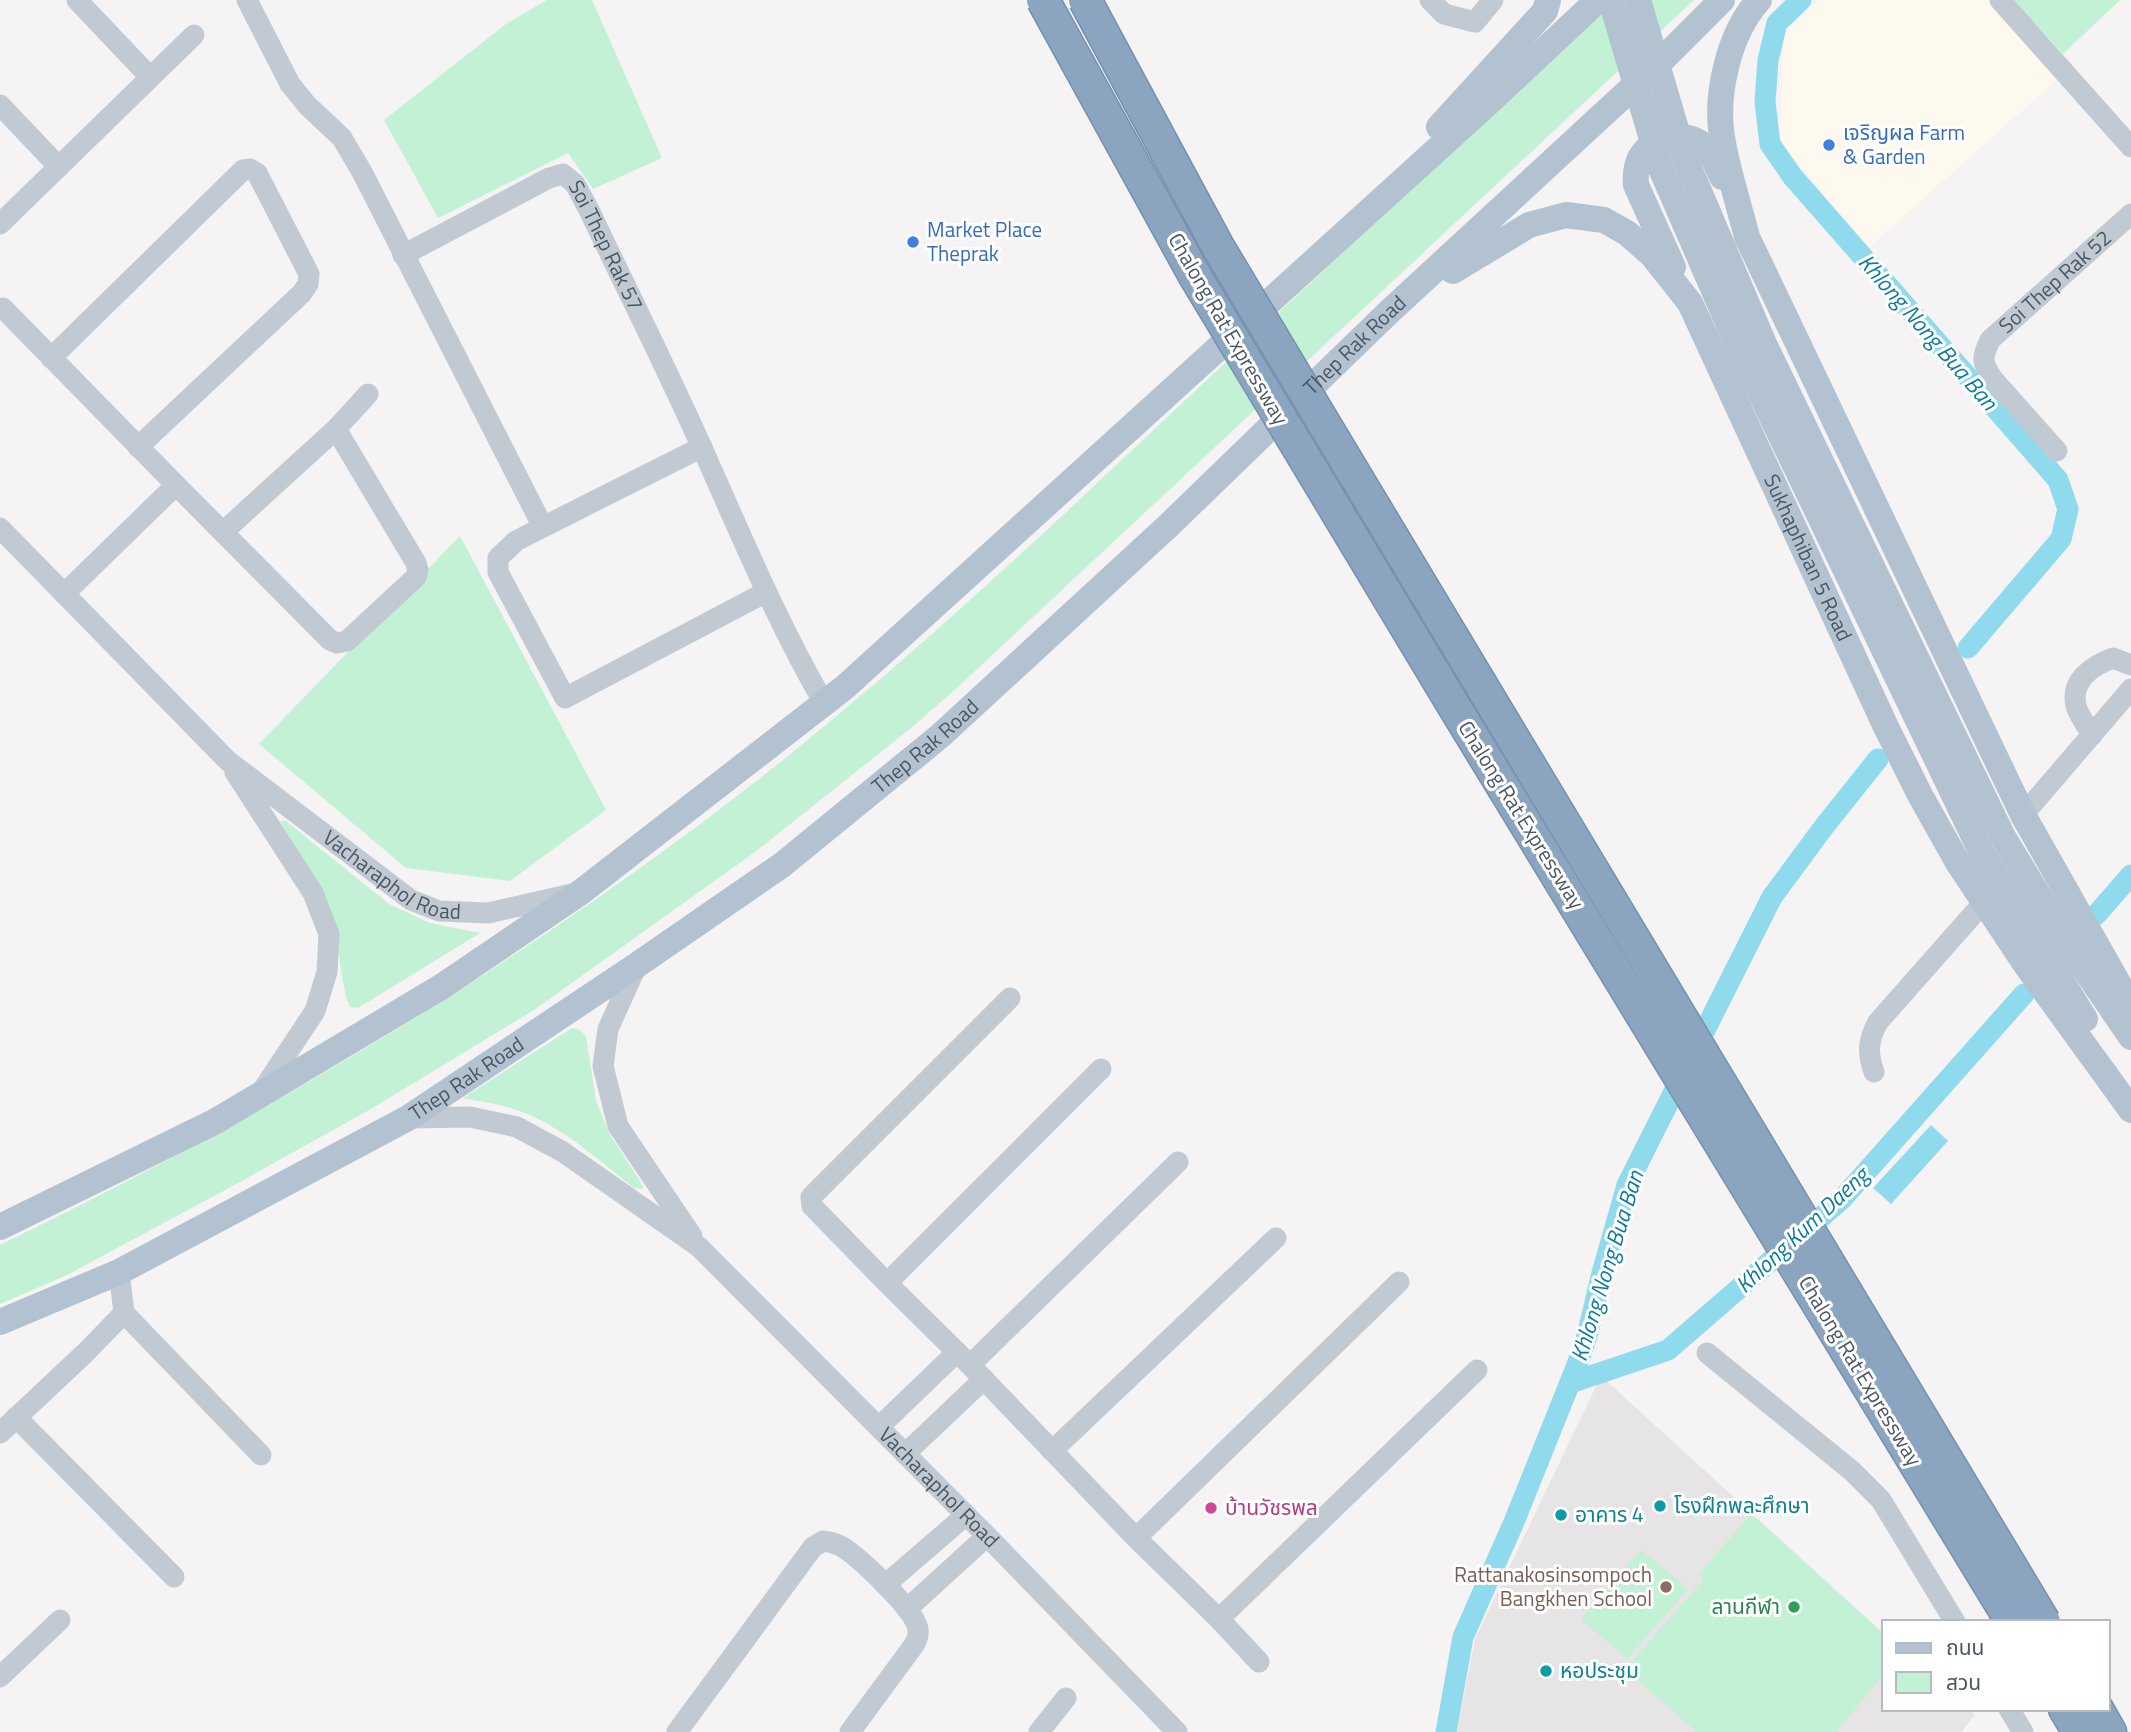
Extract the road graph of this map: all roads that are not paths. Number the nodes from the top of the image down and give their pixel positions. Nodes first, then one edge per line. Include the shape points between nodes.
1 (77, 0) edge
2 (247, 0) edge
3 (1043, 0) edge
4 (1085, 0) edge
5 (1430, 0) edge
6 (1493, 0) edge
7 (1548, 0) edge
8 (1598, 0) edge
9 (1611, 0) edge
10 (1638, 0) edge
11 (1722, 0) edge
12 (1759, 0) edge
13 (2000, 0) edge
14 (194, 35) dead end
15 (150, 77) junction
16 (0, 105) edge
17 (2131, 147) edge
18 (59, 167) junction
19 (2131, 214) edge
20 (0, 224) edge
21 (1748, 237) junction
22 (1334, 242) junction
23 (403, 255) junction
24 (1690, 303) junction
25 (3, 308) dead end
26 (1390, 312) junction
27 (51, 358) junction
28 (368, 394) dead end
29 (336, 429) junction
30 (138, 447) junction
31 (702, 447) junction
32 (2057, 450) dead end
33 (176, 485) junction
34 (543, 527) junction
35 (0, 528) edge
36 (223, 533) junction
37 (766, 592) junction
38 (64, 594) junction
39 (2131, 665) edge
40 (2131, 689) edge
41 (824, 703) junction
42 (2092, 735) junction
43 (228, 761) junction
44 (2023, 816) junction
45 (581, 892) junction
46 (1984, 902) junction
47 (2060, 954) junction
48 (637, 965) junction
49 (1010, 998) dead end
50 (2131, 1006) edge
51 (2131, 1037) edge
52 (1101, 1069) dead end
53 (1874, 1072) dead end
54 (261, 1094) junction
55 (2131, 1095) edge
56 (2131, 1110) edge
57 (408, 1118) junction
58 (1178, 1162) dead end
59 (0, 1227) edge
60 (1276, 1238) dead end
61 (699, 1247) junction
62 (119, 1272) junction
63 (1399, 1282) dead end
64 (887, 1283) junction
65 (124, 1313) junction
66 (0, 1322) edge
67 (1707, 1353) dead end
68 (970, 1365) junction
69 (1477, 1370) dead end
70 (16, 1418) junction
71 (879, 1427) junction
72 (0, 1433) edge
73 (1052, 1451) junction
74 (905, 1454) junction
75 (261, 1455) dead end
76 (966, 1515) junction
77 (987, 1536) junction
78 (1136, 1538) junction
79 (174, 1577) dead end
80 (885, 1585) junction
81 (908, 1609) junction
82 (1219, 1619) junction
83 (60, 1620) dead end
84 (1954, 1620) edge
85 (2011, 1620) edge
86 (2043, 1620) edge
87 (1259, 1662) dead end
88 (0, 1677) edge
89 (1066, 1698) dead end
90 (2010, 1711) edge
91 (2067, 1711) edge
92 (2098, 1711) edge
93 (677, 1732) edge
94 (850, 1732) edge
95 (1039, 1732) edge
96 (1178, 1732) edge
97 (2022, 1732) edge
98 (2079, 1732) edge
99 (2110, 1732) edge

1 - 15 street
2 - 23 street via 290,83 342,138
3 - 85 highway, Chalong Rat Expressway, bridge via 1195,276
4 - 86 highway, Chalong Rat Expressway, bridge via 1217,247
5 - 6 street via 1444,14 1475,22
7 - 22 main road via 1545,10
8 - 22 main road
9 - 47 main road, Sukhaphiban 5 Road, bridge via 1660,166 1742,355 1981,850
10 - 47 main road, Sukhaphiban 5 Road, bridge via 1684,156 1765,346
11 - 26 main road, Thep Rak Road
12 - 21 main road via 1730,49 1722,87 1721,136
13 - 17 street
14 - 15 street
15 - 18 street
16 - 18 street
18 - 20 street
19 - 32 street, Soi Thep Rak 52 via 1990,340 1983,354 1983,365 1992,378
21 - 24 main road via 1706,148 1683,137 1670,137 1647,149 1635,172 1636,185
21 - 44 main road
22 - 41 main road
23 - 31 street, Soi Thep Rak 57 via 563,174 575,184 589,210
23 - 34 street
24 - 26 main road, Sukhaphiban 5 Road via 1652,254 1628,233 1604,220 1566,215 1529,225
24 - 46 main road, Sukhaphiban 5 Road via 1886,727 1957,861
25 - 27 street
26 - 48 main road, Thep Rak Road via 1168,526 940,736 782,865
27 - 30 street
27 - 30 street via 243,170 257,173 309,274 308,284
28 - 29 street
29 - 36 street
29 - 36 street via 416,563 416,577 347,640 337,643
30 - 33 street
31 - 34 street
31 - 37 street, Soi Thep Rak 57
33 - 36 street
33 - 38 street
34 - 37 street via 516,541 498,558 498,572 565,698
35 - 38 street, Vacharaphol Road
37 - 41 street, Soi Thep Rak 57
38 - 43 street, Vacharaphol Road
39 - 42 street via 2113,658 2083,676 2075,691 2077,707
40 - 42 street
41 - 45 main road
42 - 44 street
43 - 45 street, Vacharaphol Road via 411,900 439,911 488,913
43 - 54 street, Vacharaphol Road via 313,893 329,934 327,972 315,1011
44 - 50 main road
45 - 54 main road via 441,988
46 - 53 street via 1878,1023 1869,1044
46 - 56 main road, Sukhaphiban 5 Road
47 - 51 main road, Sukhaphiban 5 Road
47 - 55 main road, Sukhaphiban 5 Road
48 - 57 main road, Thep Rak Road
48 - 61 street, Vacharaphol Road via 608,1030 603,1066 618,1126
49 - 64 street via 811,1197 812,1206
52 - 64 street
54 - 59 main road via 216,1121
57 - 61 street, Vacharaphol Road via 470,1117 517,1127 563,1152
57 - 62 main road, Thep Rak Road
58 - 68 street
60 - 73 street
61 - 71 street, Vacharaphol Road
62 - 65 street
62 - 66 main road, Thep Rak Road
63 - 78 street
64 - 68 street
65 - 70 street
65 - 75 street
67 - 84 street via 1881,1500
68 - 71 street
68 - 73 street
68 - 74 street
69 - 82 street
70 - 72 street
70 - 79 street
71 - 74 street, Vacharaphol Road
73 - 78 street
74 - 76 street, Vacharaphol Road
76 - 77 street, Vacharaphol Road
76 - 80 street
77 - 81 street
77 - 96 street, Vacharaphol Road
78 - 82 street
80 - 81 street
80 - 93 street via 844,1548 824,1541 813,1547
81 - 94 street via 918,1638
82 - 87 street
83 - 88 street
89 - 95 street
90 - 97 street
91 - 98 highway
92 - 99 highway

